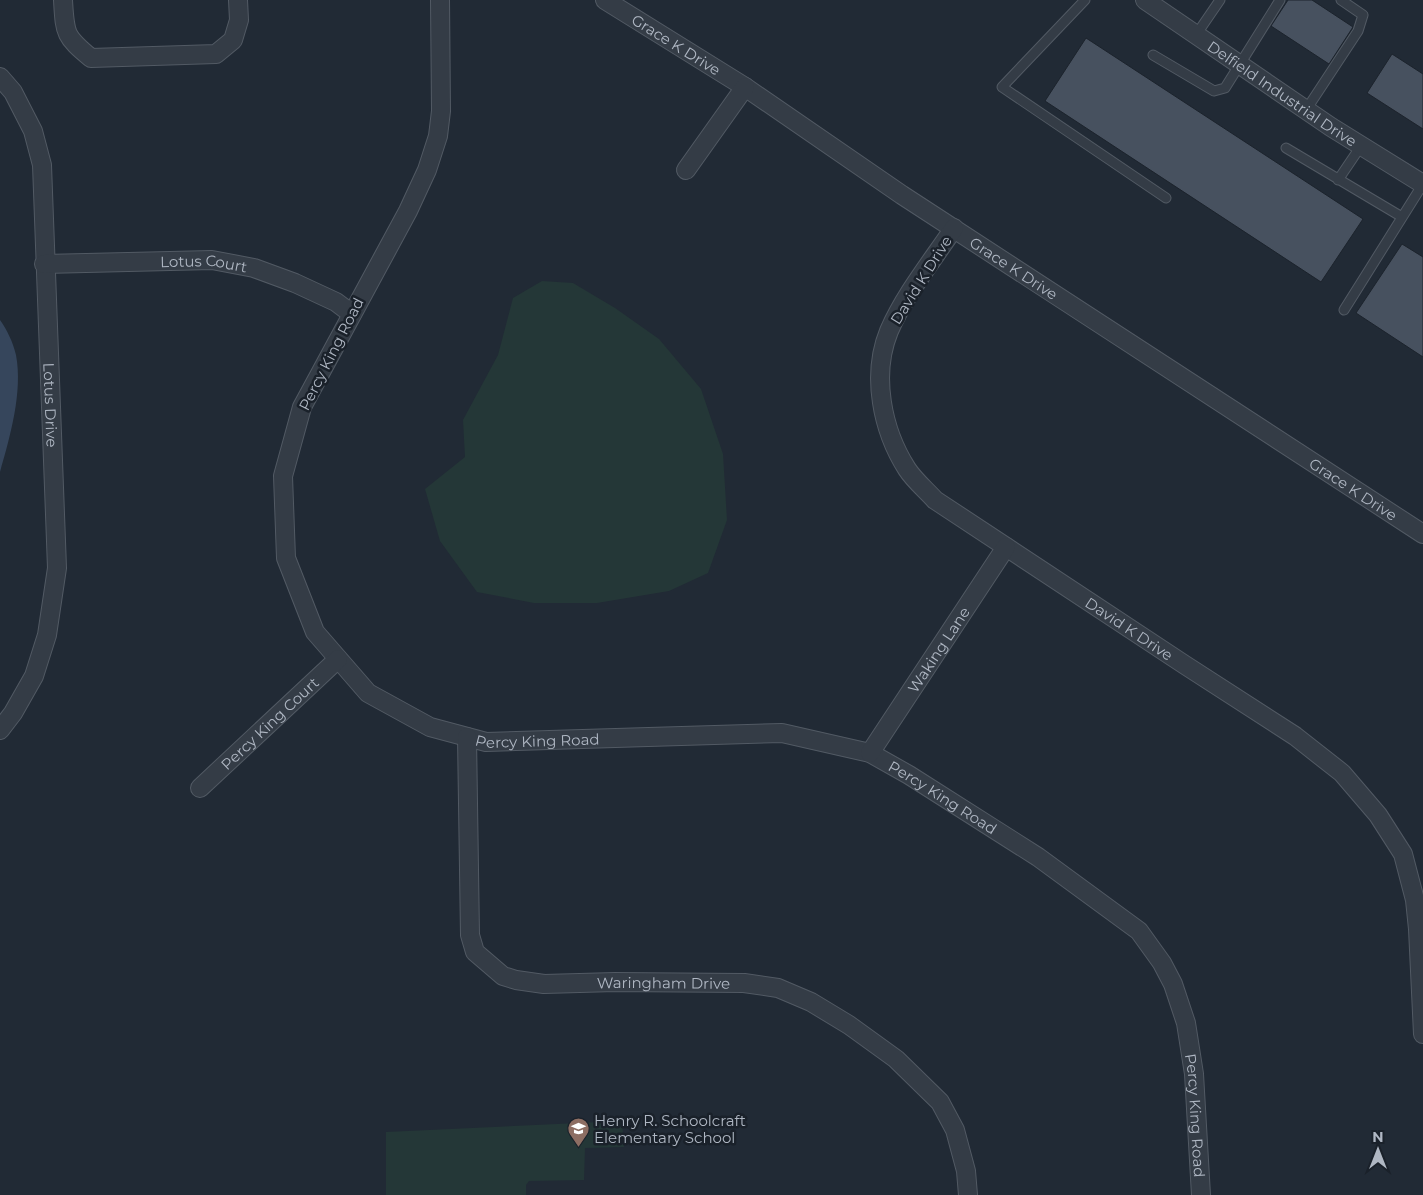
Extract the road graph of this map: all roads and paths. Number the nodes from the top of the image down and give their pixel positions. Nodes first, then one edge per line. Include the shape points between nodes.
1 (63, 0) edge
2 (238, 0) edge
3 (440, 0) edge
4 (605, 0) edge
5 (1085, 0) edge
6 (1145, 0) edge
7 (1220, 0) edge
8 (1280, 0) edge
9 (1341, 0) edge
10 (1196, 35) junction
11 (1152, 55) dead end
12 (1240, 65) junction
13 (0, 77) edge
14 (745, 87) junction
15 (1306, 110) junction
16 (1361, 146) junction
17 (1286, 148) dead end
18 (686, 170) dead end
19 (1338, 180) junction
20 (1423, 184) edge
21 (1166, 198) dead end
22 (1402, 217) junction
23 (954, 228) junction
24 (44, 264) junction
25 (1344, 310) dead end
26 (352, 314) junction
27 (1423, 534) edge
28 (1006, 547) junction
29 (338, 659) junction
30 (0, 730) edge
31 (467, 737) junction
32 (870, 752) junction
33 (200, 788) dead end
34 (1415, 865) edge
35 (1423, 1034) edge
36 (968, 1195) edge
37 (1201, 1195) edge

1 - 2 street via 65,30 91,58 216,54 233,40
3 - 26 street, Percy King Road via 442,77 438,136 427,170 408,210
4 - 14 street, Grace K Drive
5 - 21 lane via 1002,87
6 - 10 street, Delfield Industrial Drive
7 - 10 lane
8 - 12 lane
9 - 15 lane via 1363,15 1358,31
10 - 12 street, Delfield Industrial Drive
11 - 12 lane via 1214,91 1225,88
12 - 15 street, Delfield Industrial Drive
13 - 24 street, Lotus Drive via 13,92 34,131 40,156
14 - 18 street
14 - 23 street, Grace K Drive
15 - 16 street, Delfield Industrial Drive
16 - 19 lane
16 - 20 street, Delfield Industrial Drive
17 - 19 lane
19 - 22 lane
20 - 22 lane
22 - 25 lane
23 - 27 street, Grace K Drive
23 - 28 street, David K Drive via 910,292 889,332 881,366 881,397 889,433 908,470 935,500
24 - 26 street, Lotus Court via 212,260 254,268 295,283 336,302
24 - 30 street, Lotus Drive via 57,568 47,635 34,676
26 - 29 street, Percy King Road via 302,407 283,476 286,558 315,632
28 - 32 street, Waking Lane
28 - 34 street, David K Drive via 1295,736 1342,773 1378,815 1403,854
29 - 31 street, Percy King Road via 368,693 430,727
29 - 33 street, Percy King Court
31 - 32 street, Percy King Road via 486,742 782,733
31 - 36 street, Waringham Drive via 470,935 475,952 482,959 503,976 544,984 744,983 778,988 812,1002 896,1059 940,1102 954,1130 966,1171
32 - 37 street, Percy King Road via 1038,857 1139,931 1173,984 1186,1023 1194,1074
34 - 35 street, David K Drive

